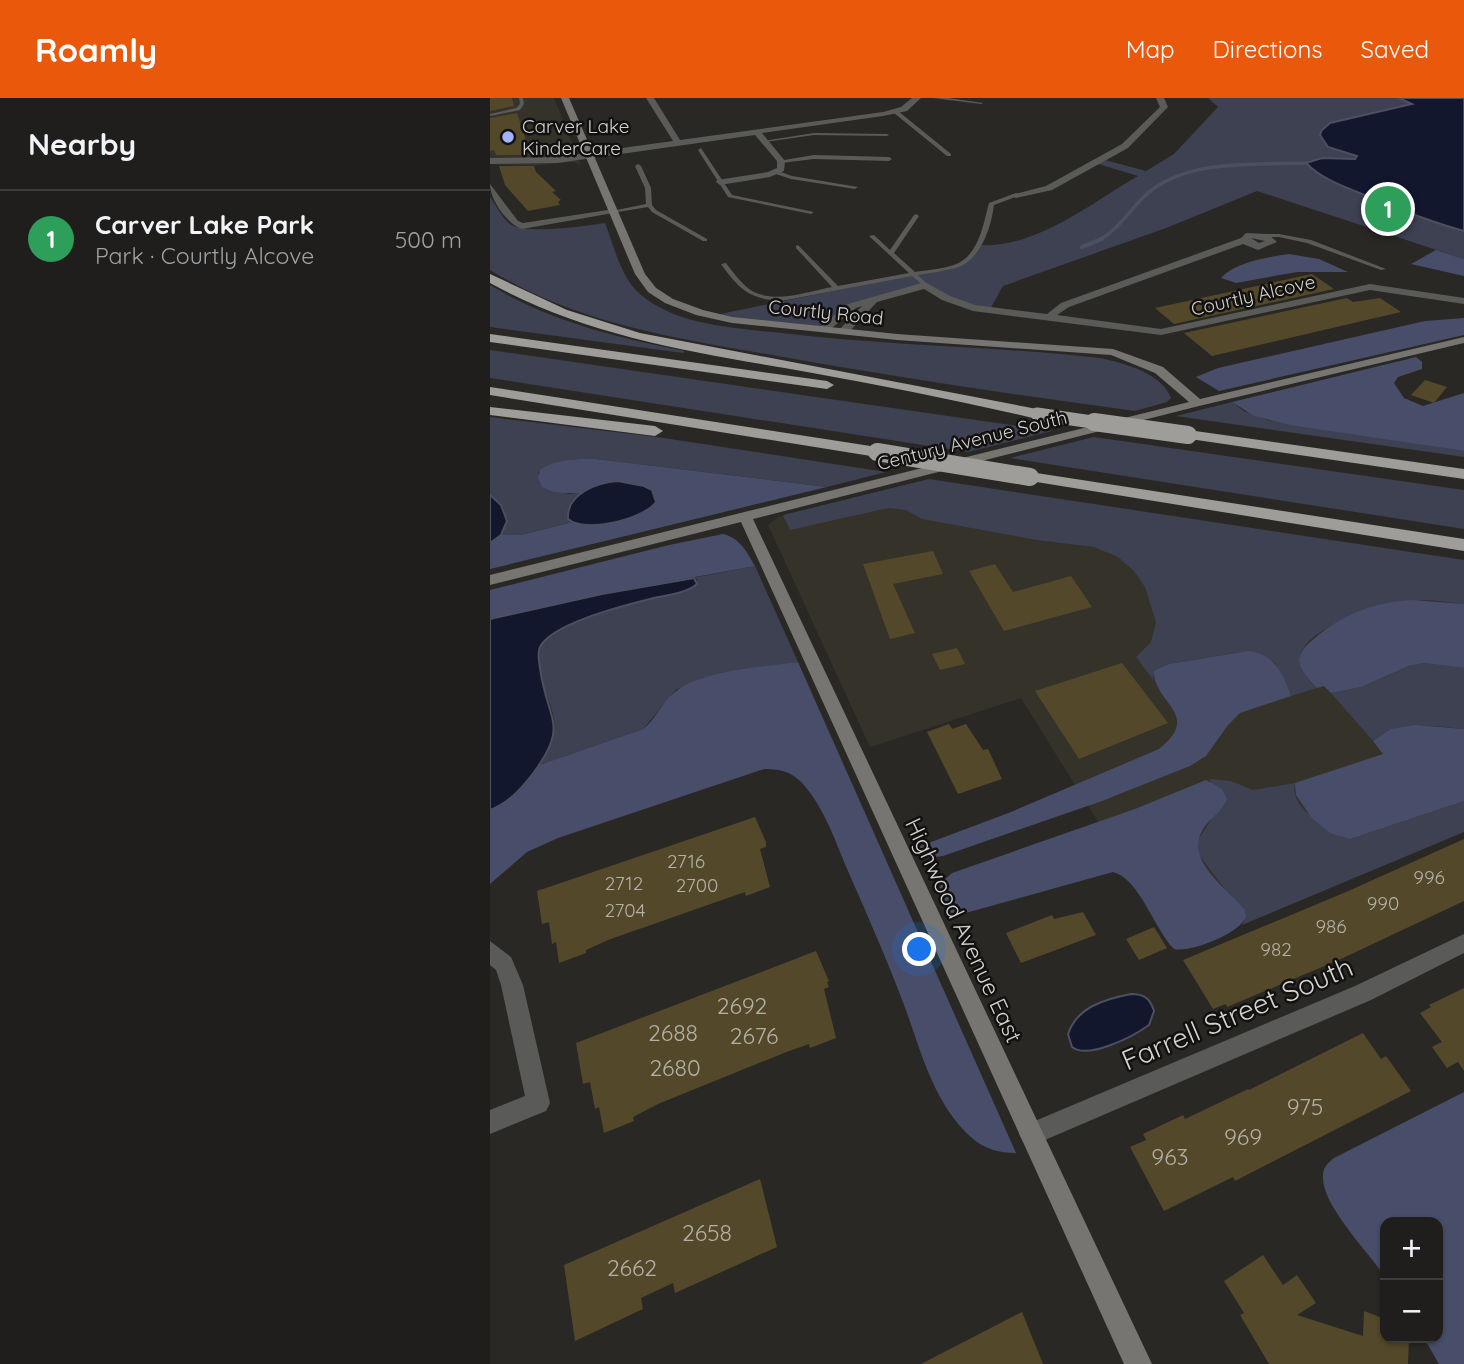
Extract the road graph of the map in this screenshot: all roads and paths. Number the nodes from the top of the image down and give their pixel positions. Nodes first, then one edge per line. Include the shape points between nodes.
1 (521, 98) edge
2 (565, 98) edge
3 (650, 98) edge
4 (917, 98) edge
5 (935, 98) edge
6 (1160, 98) edge
7 (981, 103) dead end
8 (895, 112) junction
9 (490, 115) edge
10 (757, 132) junction
11 (887, 135) dead end
12 (765, 141) junction
13 (678, 144) junction
14 (701, 150) dead end
15 (949, 155) dead end
16 (590, 156) junction
17 (889, 159) dead end
18 (781, 161) junction
19 (492, 163) edge
20 (638, 166) dead end
21 (775, 172) junction
22 (720, 182) junction
23 (490, 187) edge
24 (855, 187) dead end
25 (1016, 195) joint
26 (649, 205) junction
27 (614, 212) junction
28 (811, 212) dead end
29 (916, 216) dead end
30 (873, 236) dead end
31 (1265, 236) joint
32 (705, 240) dead end
33 (798, 247) dead end
34 (891, 253) junction
35 (724, 264) dead end
36 (1383, 269) dead end
37 (913, 274) junction
38 (490, 278) edge
39 (925, 285) junction
40 (837, 289) junction
41 (1425, 295) junction
42 (875, 300) junction
43 (1464, 301) edge
44 (1422, 308) dead end
45 (1049, 319) junction
46 (823, 330) junction
47 (843, 332) junction
48 (490, 338) edge
49 (1464, 340) edge
50 (490, 391) edge
51 (1198, 403) junction
52 (490, 411) edge
53 (1037, 414) junction
54 (877, 452) junction
55 (1464, 474) edge
56 (746, 516) junction
57 (1464, 545) edge
58 (490, 580) edge
59 (1464, 943) edge
60 (490, 951) edge
61 (490, 1122) edge
62 (1031, 1134) junction
63 (1138, 1364) edge

1 - 9 lane via 523,104 518,109
2 - 16 street, Courtly Road
3 - 13 street
4 - 8 street
5 - 7 lane
6 - 25 street via 1164,107 1132,141 1049,188
8 - 10 street
8 - 15 lane
10 - 12 street
10 - 13 street
11 - 12 lane via 814,134
12 - 18 street
13 - 16 street
14 - 22 lane
16 - 19 street
16 - 27 street, Courtly Road
17 - 18 lane
18 - 21 street via 781,169
20 - 26 lane via 648,188
21 - 22 street
21 - 24 lane
22 - 28 lane via 735,199
23 - 27 street via 521,225
25 - 37 lane via 991,204 990,219 971,258 956,266
26 - 27 lane
26 - 32 lane
27 - 46 street, Courtly Road via 646,283 669,301 723,318
29 - 34 lane
30 - 34 lane
31 - 36 lane via 1297,239
31 - 45 street via 1272,242 1265,246 1252,246 1244,240 1068,303
33 - 40 lane
34 - 37 lane
35 - 40 lane via 744,289 757,297 781,299
37 - 39 lane
37 - 40 lane
38 - 53 highway via 559,313 640,337
39 - 42 street
39 - 45 street, Courtly Alcove via 973,309
41 - 43 street, Courtly Alcove
41 - 44 street
41 - 45 street, Courtly Alcove via 1370,287 1161,332
42 - 46 street via 852,306
42 - 47 street
46 - 47 street, Courtly Road
47 - 51 street, Courtly Road via 1108,351 1156,368
48 - 53 highway
49 - 51 street, Century Avenue South
50 - 54 highway
51 - 56 street, Century Avenue South
52 - 54 highway via 719,439
53 - 55 highway, bridge
54 - 57 highway, bridge
56 - 58 street, Century Avenue South
56 - 62 street, Highwood Avenue East
59 - 62 street, Farrell Street South via 1363,993
60 - 61 street via 504,964 512,985 538,1103
62 - 63 street, Highwood Avenue East

